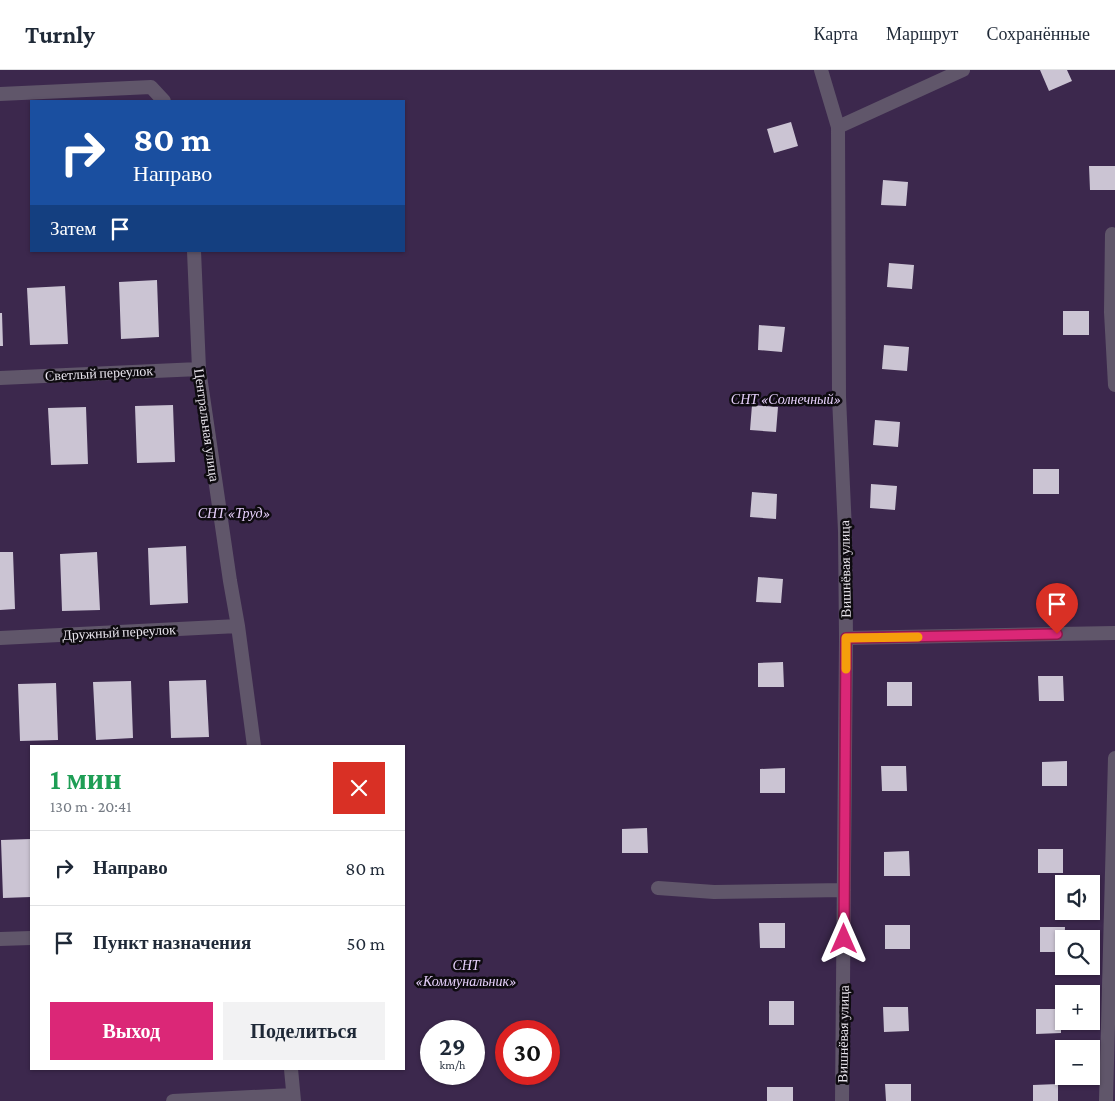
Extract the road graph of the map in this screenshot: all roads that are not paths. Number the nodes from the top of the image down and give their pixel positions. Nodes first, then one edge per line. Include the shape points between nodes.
1 (821, 70) edge
2 (962, 70) edge
3 (0, 94) edge
4 (163, 100) edge
5 (838, 127) junction
6 (1112, 234) dead end
7 (194, 252) edge
8 (199, 368) junction
9 (0, 378) edge
10 (1115, 385) edge
11 (238, 626) junction
12 (1115, 633) edge
13 (0, 638) edge
14 (846, 638) junction
15 (254, 745) edge
16 (1115, 758) edge
17 (658, 888) dead end
18 (844, 890) junction
19 (30, 938) edge
20 (0, 939) edge
21 (291, 1070) edge
22 (293, 1098) edge
23 (173, 1101) edge
24 (842, 1101) edge
25 (1106, 1101) edge

1 - 5 street, Вишнёвая улица
2 - 5 street
3 - 4 street via 151,87
5 - 14 street, Вишнёвая улица via 838,397 845,532
6 - 10 street via 1111,312
7 - 8 street, Центральная улица
8 - 9 street, Светлый переулок
8 - 11 street, Центральная улица
11 - 13 street, Дружный переулок
11 - 15 street, Центральная улица
12 - 14 street
14 - 18 street, Вишнёвая улица
16 - 25 street
17 - 18 street via 714,892
18 - 24 street, Вишнёвая улица
19 - 20 street
21 - 22 street
22 - 23 street

